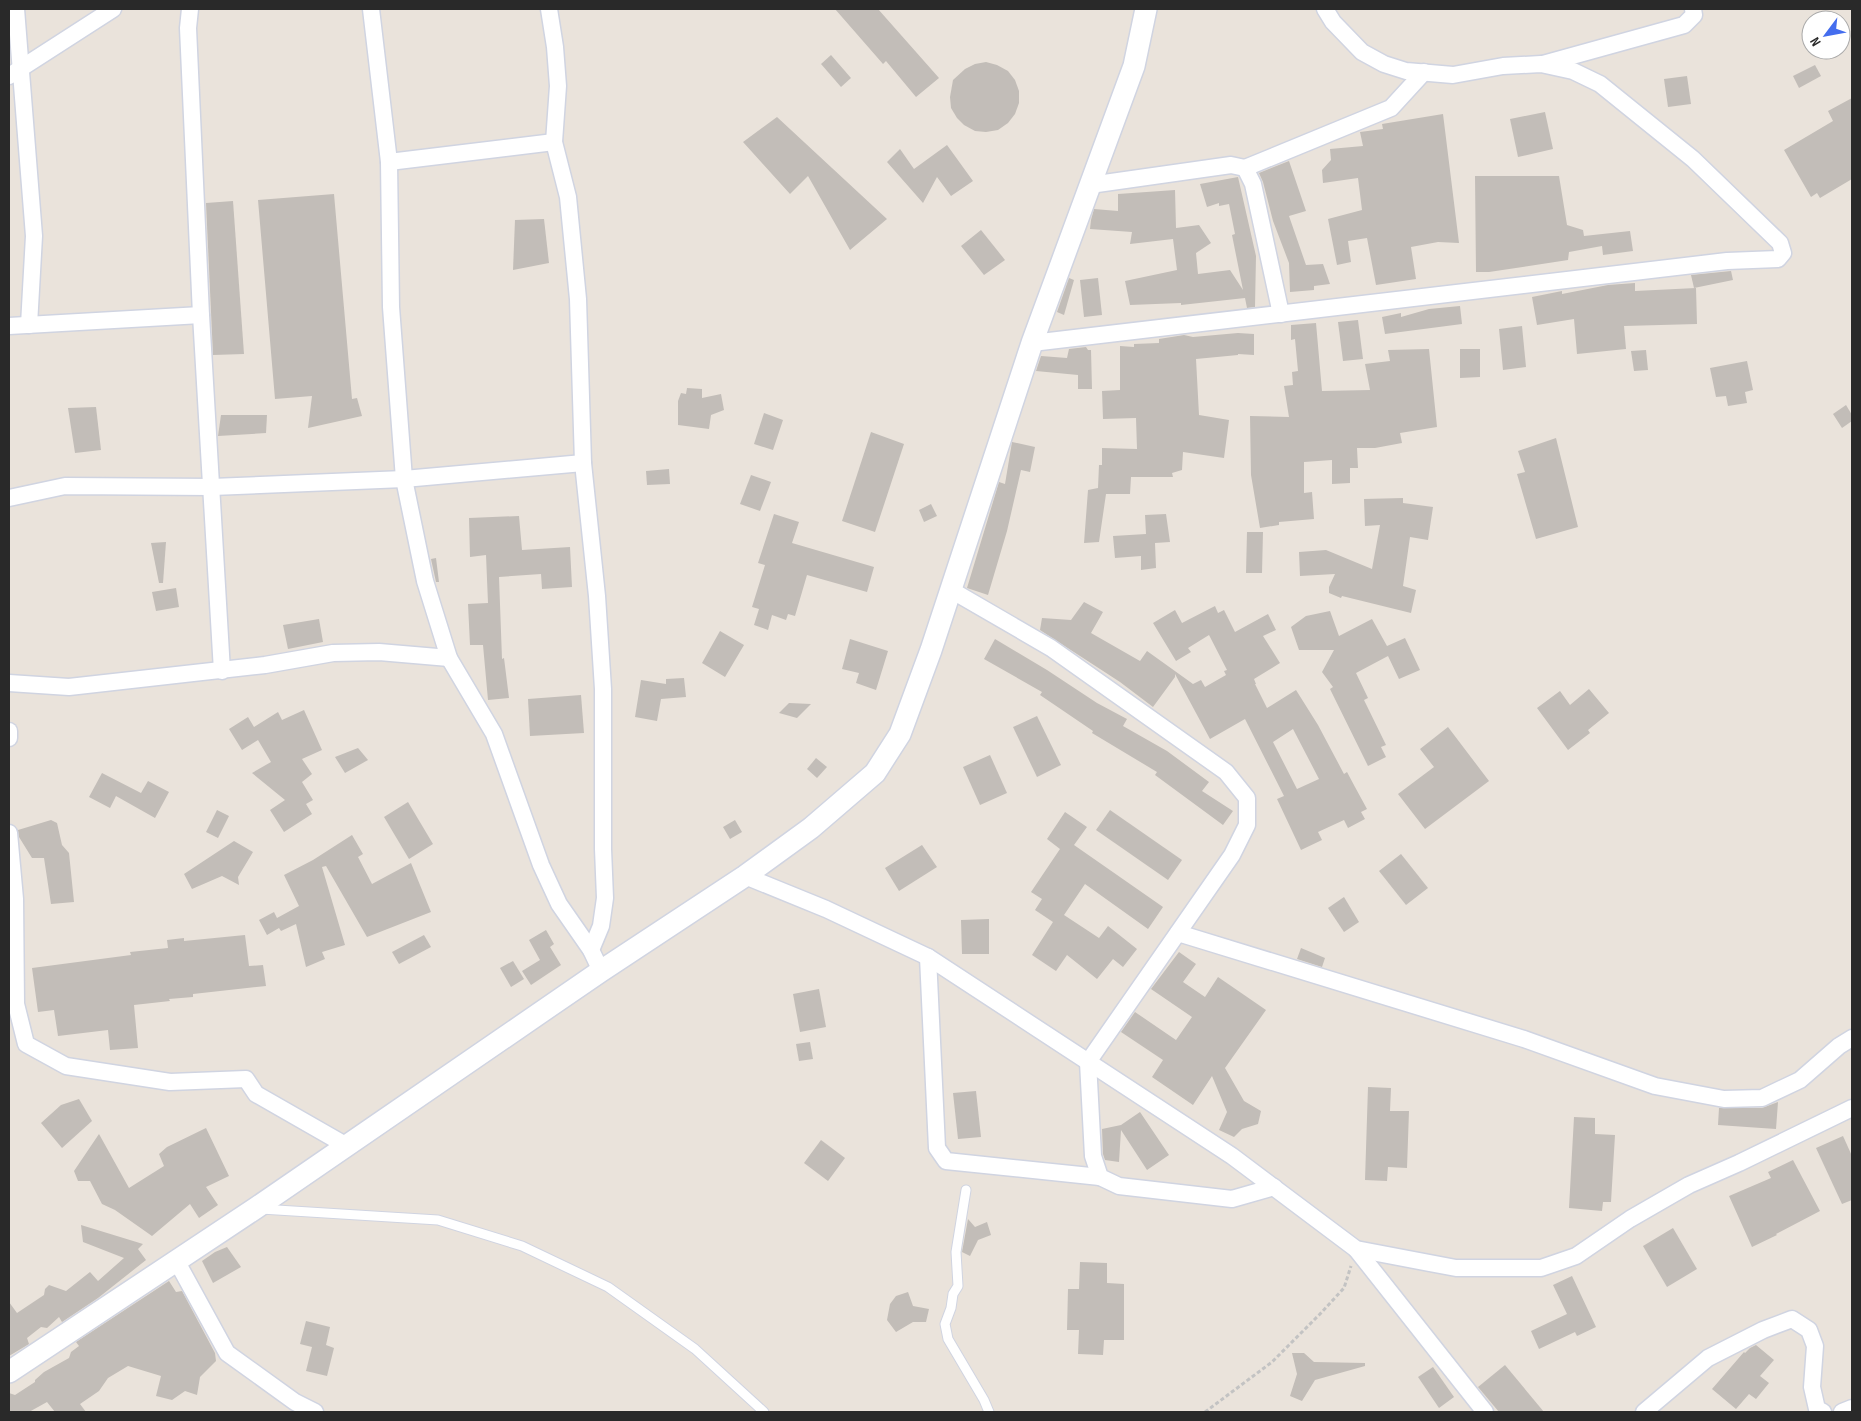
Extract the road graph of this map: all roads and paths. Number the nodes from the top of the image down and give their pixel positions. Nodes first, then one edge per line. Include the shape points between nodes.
1 (16, 9) edge
2 (113, 9) edge
3 (190, 9) edge
4 (371, 9) edge
5 (548, 9) edge
6 (1146, 9) edge
7 (1325, 9) edge
8 (1693, 9) edge
9 (1541, 64) junction
10 (15, 72) edge
11 (1424, 72) junction
12 (554, 142) junction
13 (389, 162) junction
14 (1245, 168) junction
15 (1090, 185) junction
16 (1282, 314) junction
17 (201, 315) junction
18 (29, 324) junction
19 (9, 326) edge
20 (1032, 343) junction
21 (583, 463) junction
22 (404, 479) junction
23 (212, 487) junction
24 (9, 498) edge
25 (951, 590) junction
26 (449, 658) junction
27 (222, 670) junction
28 (9, 684) edge
29 (9, 731) edge
30 (9, 738) edge
31 (9, 833) edge
32 (745, 876) junction
33 (1178, 933) junction
34 (591, 950) junction
35 (928, 957) junction
36 (600, 971) junction
37 (1852, 1038) edge
38 (1088, 1062) junction
39 (1852, 1108) edge
40 (348, 1146) junction
41 (1100, 1177) junction
42 (1274, 1187) junction
43 (966, 1190) dead end
44 (256, 1208) junction
45 (1356, 1249) junction
46 (176, 1260) junction
47 (9, 1372) edge
48 (1852, 1408) edge
49 (315, 1412) edge
50 (764, 1412) edge
51 (989, 1412) edge
52 (1205, 1412) edge
53 (1485, 1412) edge
54 (1644, 1412) edge
55 (1823, 1412) edge
56 (1842, 1412) edge

1 - 10 street
2 - 10 street
3 - 17 street via 188,38
4 - 13 street
5 - 12 street via 558,86
6 - 15 street via 1134,66
7 - 11 street via 1362,52 1384,64 1406,71
8 - 9 street via 1694,15 1684,25
9 - 11 street via 1503,66 1453,75
9 - 16 street via 1573,71 1600,84 1693,159 1780,243 1783,253 1778,259 1727,261
10 - 18 street via 34,236
11 - 14 street via 1391,108
12 - 13 street
12 - 21 street via 568,197 578,300
13 - 22 street via 391,307
14 - 15 street via 1231,165
14 - 16 street via 1254,184
15 - 20 street
16 - 20 street
17 - 18 street
17 - 23 street
18 - 19 street
20 - 25 street
21 - 22 street
21 - 34 street via 603,689 602,848 605,898 601,926
22 - 23 street
22 - 26 street via 425,581
23 - 24 street via 65,486
23 - 27 street
25 - 32 street via 900,734 875,773 810,828
25 - 33 street via 1051,648 1226,772 1247,798 1247,825 1232,855
26 - 27 street via 380,652 333,653
26 - 34 street via 494,734 559,904
27 - 28 street via 69,687
29 - 30 street
31 - 40 street via 15,899 16,1004 26,1044 66,1066 170,1082 246,1080 256,1094
32 - 35 street via 826,908
32 - 36 street
33 - 37 street via 1524,1039 1655,1086 1724,1099 1762,1098 1800,1080
33 - 38 street
34 - 36 street
35 - 38 street
35 - 41 street via 937,1148 946,1161
36 - 40 street
38 - 41 street via 1092,1156
38 - 42 street
39 - 45 street via 1690,1185 1630,1219 1576,1256 1541,1268 1456,1268
40 - 44 street
41 - 42 street via 1119,1186 1232,1199
42 - 45 street
43 - 51 lane via 956,1252 958,1286 945,1324 948,1339
44 - 46 street
44 - 50 lane via 438,1220 522,1246 608,1287 695,1349
45 - 52 path via 1344,1288 1272,1362
45 - 53 street
46 - 47 street
46 - 49 street via 227,1353 295,1402
48 - 56 street
54 - 55 street via 1708,1358 1792,1319 1809,1330 1815,1346 1812,1387 1817,1409

